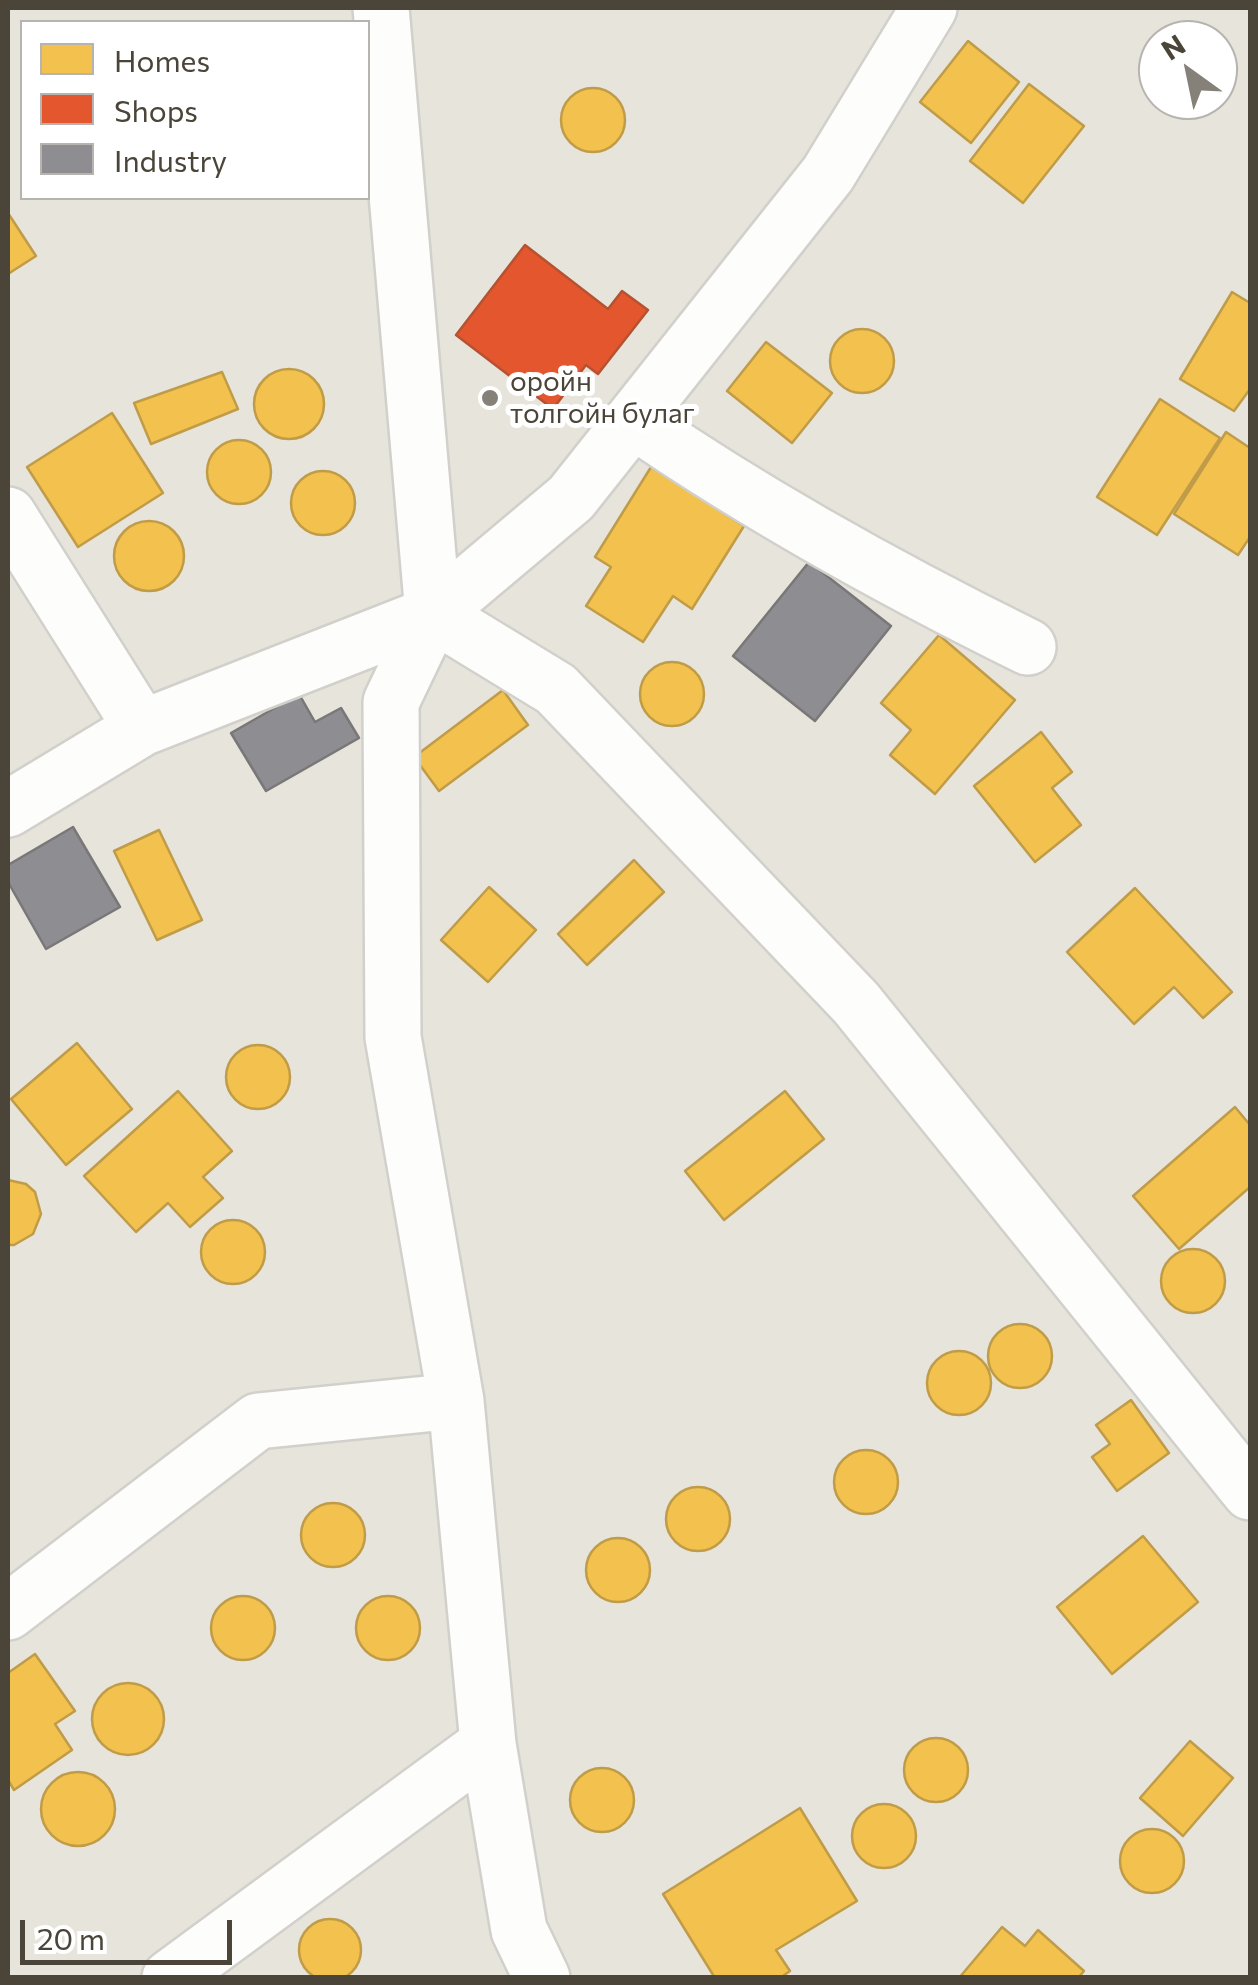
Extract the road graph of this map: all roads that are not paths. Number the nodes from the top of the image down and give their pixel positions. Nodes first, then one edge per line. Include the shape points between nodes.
1 (380, 8) edge
2 (929, 8) edge
3 (634, 420) junction
4 (8, 515) edge
5 (433, 614) junction
6 (1028, 646) dead end
7 (142, 728) junction
8 (8, 809) edge
9 (456, 1400) junction
10 (1250, 1492) edge
11 (8, 1612) edge
12 (488, 1744) junction
13 (170, 1978) edge
14 (542, 1978) edge

1 - 5 street
2 - 3 street via 828,174
3 - 5 street via 570,498
3 - 6 street via 932,600
4 - 7 street
5 - 7 street
5 - 9 street via 391,702 393,1037
5 - 10 street via 556,689 856,1004
7 - 8 street
9 - 11 street via 258,1422
9 - 12 street
12 - 13 street
12 - 14 street via 519,1930

